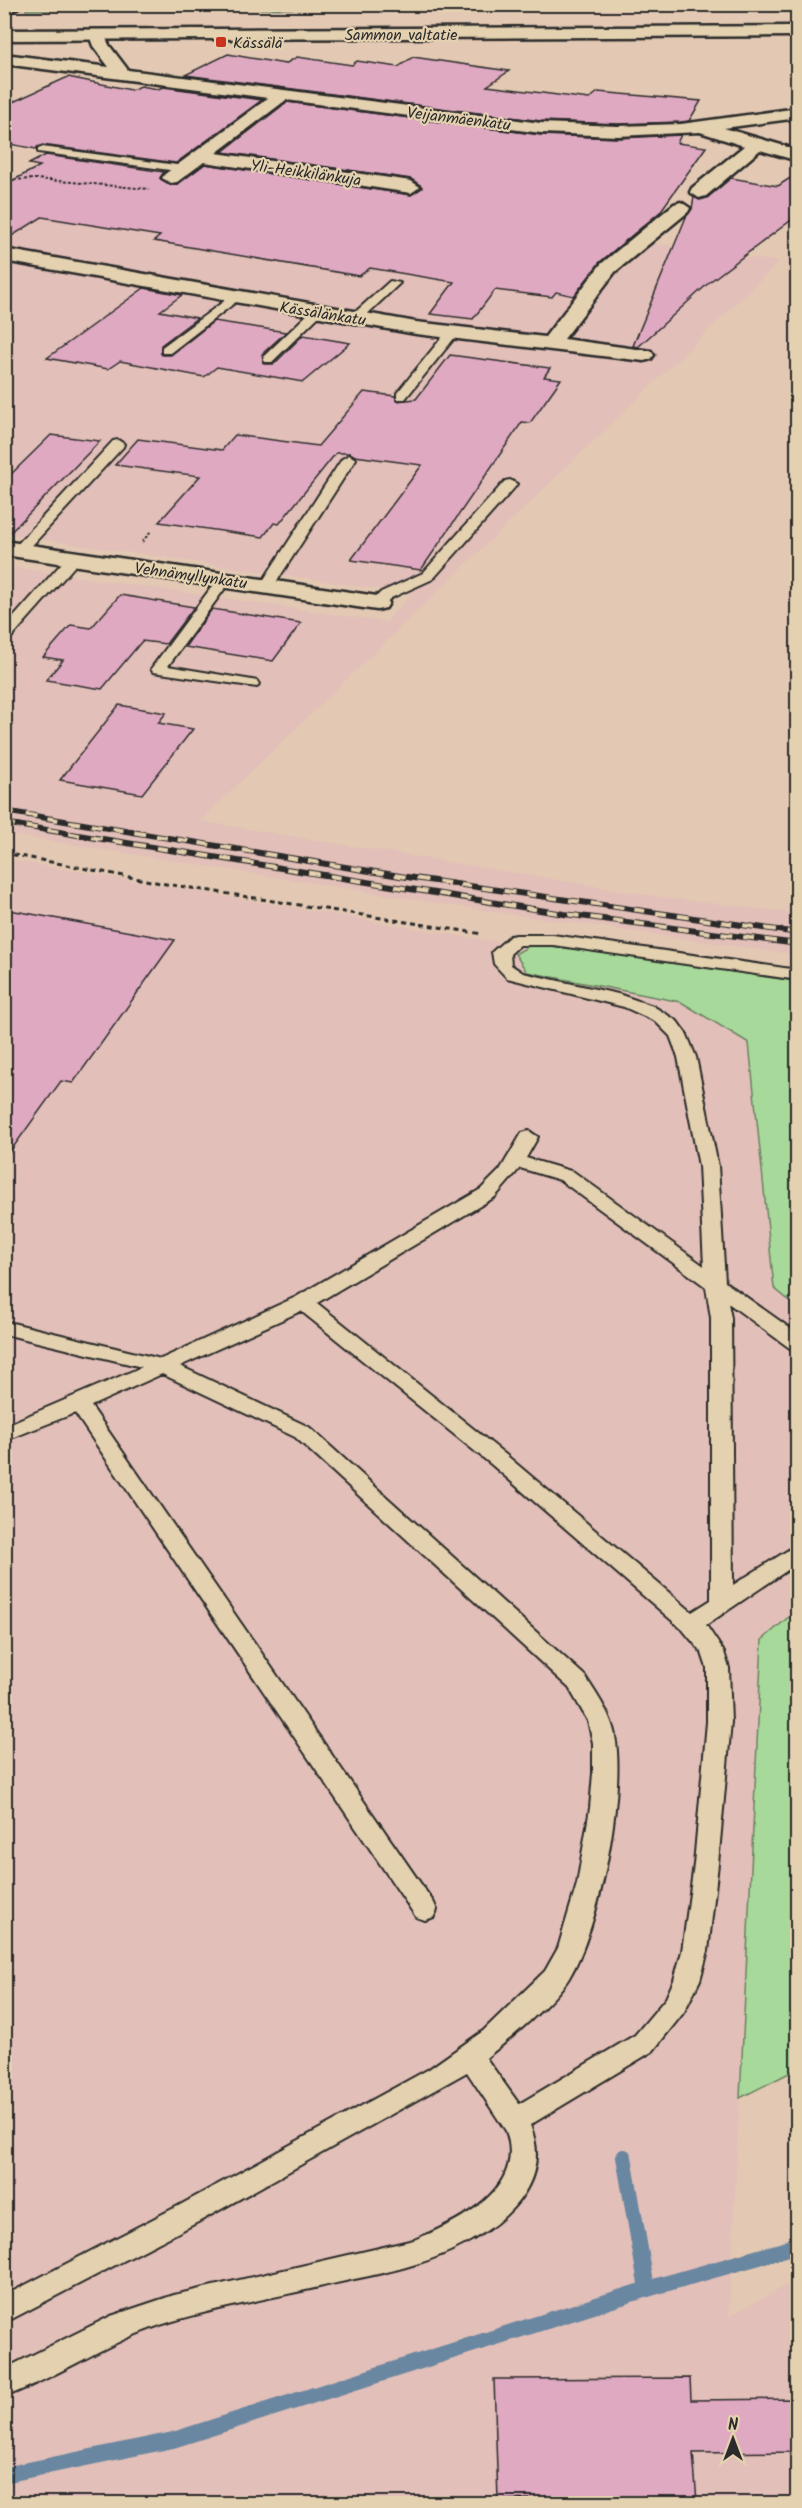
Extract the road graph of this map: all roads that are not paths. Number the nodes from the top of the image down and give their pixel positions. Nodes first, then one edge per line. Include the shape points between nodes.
1 (798, 31) edge
2 (4, 35) edge
3 (97, 35) junction
4 (7, 60) edge
5 (122, 73) junction
6 (284, 94) junction
7 (798, 113) edge
8 (703, 127) junction
9 (756, 145) junction
10 (42, 150) dead end
11 (202, 156) junction
12 (798, 156) edge
13 (177, 174) joint
14 (411, 187) dead end
15 (699, 192) dead end
16 (681, 208) dead end
17 (4, 255) edge
18 (394, 283) dead end
19 (235, 298) junction
20 (317, 312) junction
21 (356, 318) junction
22 (452, 333) junction
23 (549, 345) junction
24 (166, 350) dead end
25 (644, 355) dead end
26 (268, 360) dead end
27 (401, 396) dead end
28 (118, 444) dead end
29 (349, 459) dead end
30 (510, 484) dead end
31 (12, 549) edge
32 (74, 558) junction
33 (224, 580) junction
34 (266, 586) junction
35 (377, 603) joint
36 (4, 637) edge
37 (252, 684) dead end
38 (798, 975) edge
39 (529, 1137) dead end
40 (515, 1161) junction
41 (713, 1283) junction
42 (303, 1302) junction
43 (4, 1327) edge
44 (798, 1344) edge
45 (160, 1365) junction
46 (80, 1405) junction
47 (4, 1434) edge
48 (798, 1552) edge
49 (722, 1603) junction
50 (691, 1624) junction
51 (425, 1910) dead end
52 (471, 2057) junction
53 (515, 2120) junction
54 (4, 2310) edge
55 (4, 2384) edge

1 - 3 street, Sammon valtatie
2 - 3 street, Sammon valtatie
3 - 5 street
4 - 5 street, Veijanmäenkatu
5 - 6 street, Veijanmäenkatu
6 - 8 street, Veijanmäenkatu via 541,128 638,131
6 - 11 street
7 - 8 street, Veijanmäenkatu
8 - 9 street
9 - 12 street
9 - 15 street
10 - 13 lane
11 - 13 street
11 - 14 street, Yli-Heikkilänkuja
16 - 23 street via 608,268
17 - 19 street, Kässälänkatu
18 - 21 lane
19 - 20 street, Kässälänkatu
19 - 24 lane
20 - 21 street, Kässälänkatu
20 - 26 lane
21 - 22 street, Kässälänkatu
22 - 23 street, Kässälänkatu
22 - 27 lane
23 - 25 street, Kässälänkatu
28 - 31 lane
29 - 34 lane
30 - 35 lane via 428,576
31 - 32 street, Vehnämyllynkatu
32 - 33 street, Vehnämyllynkatu
32 - 36 lane
33 - 34 street, Vehnämyllynkatu
33 - 37 lane via 158,669
34 - 35 street, Vehnämyllynkatu
38 - 41 lane via 553,940 516,940 501,952 504,969 517,977 637,1006 661,1017 679,1033 688,1053 711,1185
39 - 40 lane
40 - 41 lane via 567,1176
40 - 42 lane via 488,1193
41 - 44 lane
41 - 49 lane via 721,1318
42 - 45 lane
42 - 50 lane via 500,1460
43 - 45 lane
45 - 46 lane
45 - 52 lane via 302,1432 577,1682 600,1722 606,1752 598,1836 580,1923 560,1971 511,2024
46 - 47 lane
46 - 51 lane
48 - 49 lane
49 - 50 lane
50 - 53 lane via 713,1652 718,1668 719,1722 705,1876 687,1980 675,2005 644,2043
52 - 53 lane
52 - 54 lane via 190,2213
53 - 55 lane via 523,2143 521,2167 511,2190 498,2207 451,2238 416,2252 121,2325

